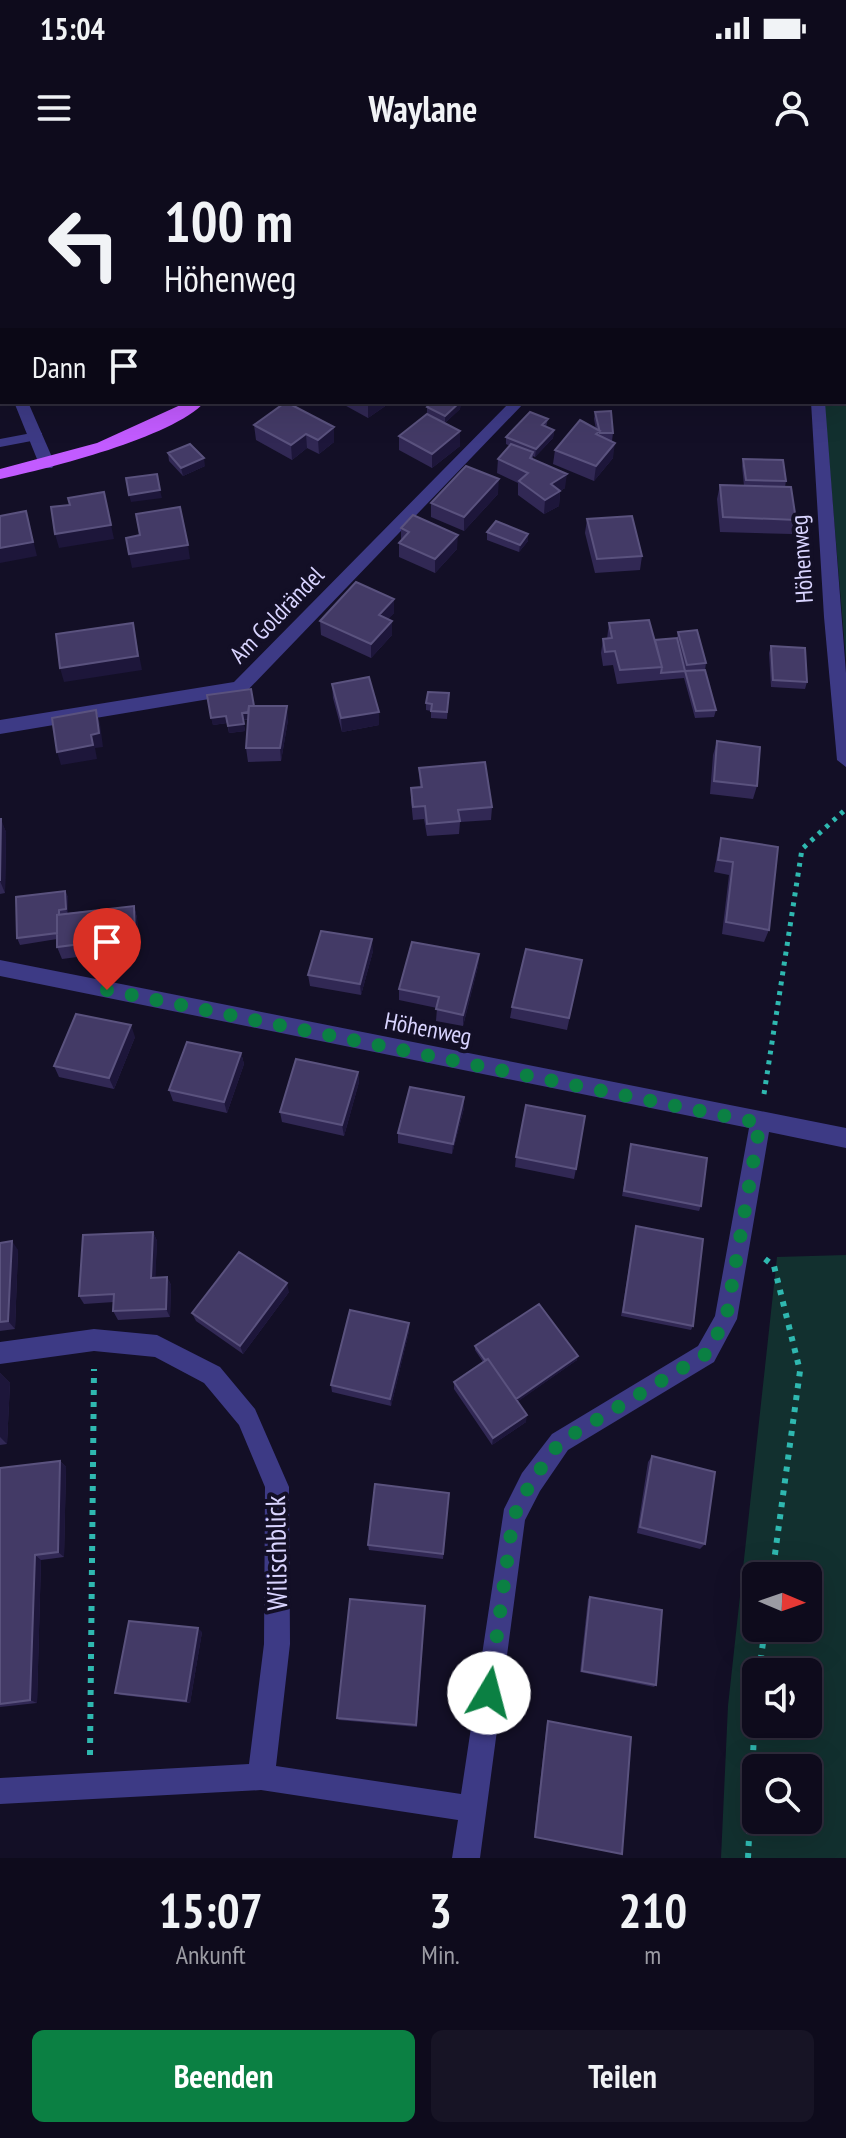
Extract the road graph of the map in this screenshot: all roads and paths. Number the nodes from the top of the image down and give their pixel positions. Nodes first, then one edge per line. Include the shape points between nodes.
1 (22, 404) edge
2 (195, 404) edge
3 (516, 404) edge
4 (818, 404) edge
5 (37, 436) junction
6 (0, 443) edge
7 (47, 464) junction
8 (0, 474) edge
9 (0, 727) edge
10 (846, 760) edge
11 (846, 809) edge
12 (0, 968) edge
13 (760, 1123) junction
14 (846, 1138) edge
15 (742, 1241) junction
16 (94, 1340) junction
17 (0, 1353) edge
18 (774, 1562) edge
19 (754, 1738) edge
20 (261, 1777) junction
21 (90, 1786) junction
22 (0, 1791) edge
23 (472, 1809) junction
24 (466, 1858) edge
25 (748, 1858) edge

1 - 5 street
2 - 7 main road via 146,432
3 - 9 street, Am Goldrändel via 239,688
4 - 10 street, Höhenweg
5 - 6 lane
5 - 7 street
7 - 8 main road
11 - 13 path via 802,849
12 - 13 street, Höhenweg
13 - 14 street, Höhenweg
13 - 15 street
15 - 18 path via 774,1266 800,1371
15 - 23 street via 726,1319 706,1354 560,1442 513,1518
16 - 17 street, Wilischblick
16 - 20 street, Wilischblick via 157,1346 212,1375 247,1417 277,1487 277,1644
16 - 21 path
19 - 25 path
20 - 21 street
20 - 23 street
21 - 22 street
23 - 24 street

